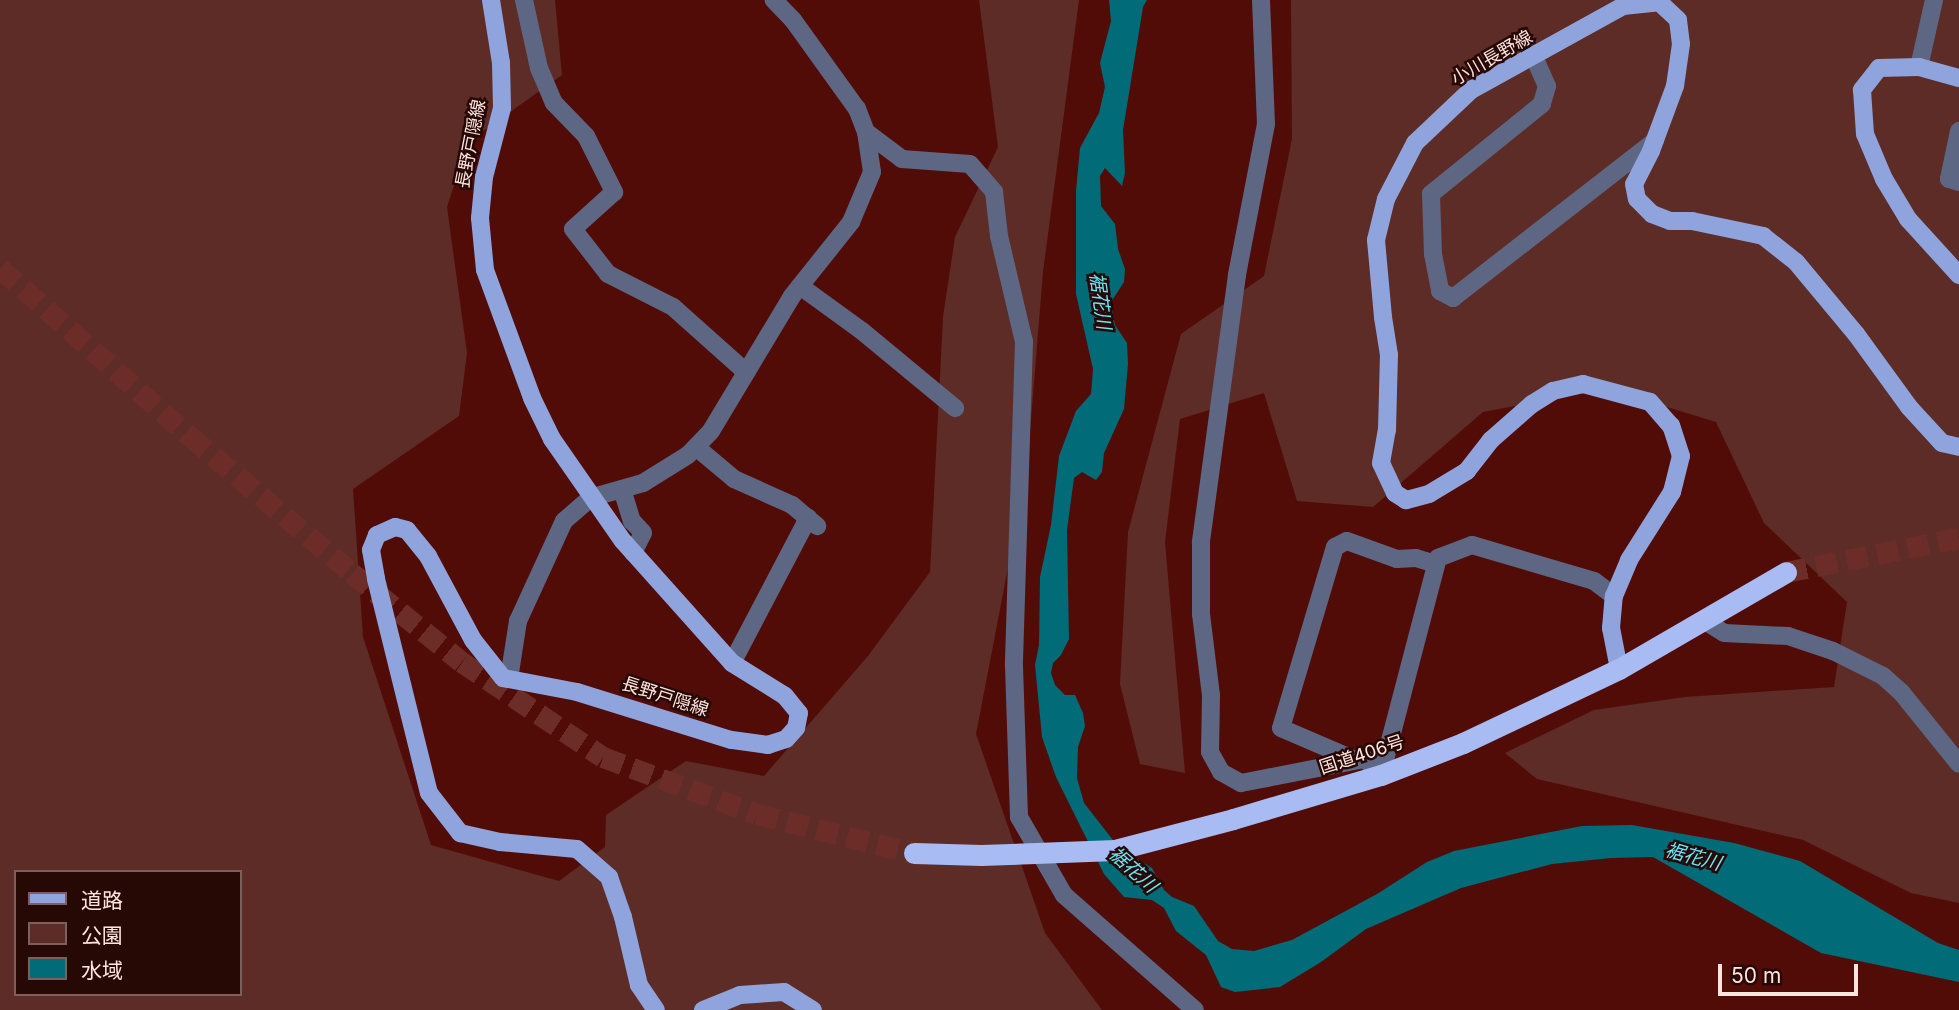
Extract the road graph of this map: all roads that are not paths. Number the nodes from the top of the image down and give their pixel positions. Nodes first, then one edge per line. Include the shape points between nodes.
1 (491, 0) edge
2 (524, 0) edge
3 (774, 0) edge
4 (1261, 0) edge
5 (1934, 0) edge
6 (1534, 57) junction
7 (1919, 67) junction
8 (1959, 78) edge
9 (1959, 131) edge
10 (866, 132) junction
11 (1655, 141) junction
12 (1959, 182) edge
13 (1959, 275) edge
14 (800, 286) junction
15 (746, 372) junction
16 (955, 408) dead end
17 (696, 447) junction
18 (1959, 447) edge
19 (622, 489) junction
20 (590, 498) junction
21 (633, 553) junction
22 (1436, 565) junction
23 (1786, 572) tunnel mouth
24 (1614, 597) junction
25 (1705, 621) junction
26 (732, 663) junction
27 (1619, 669) junction
28 (509, 680) junction
29 (1353, 759) junction
30 (1959, 764) edge
31 (1381, 775) junction
32 (914, 853) tunnel mouth
33 (656, 1010) edge
34 (703, 1010) edge
35 (813, 1010) edge
36 (1195, 1010) edge

1 - 20 main road, 長野戸隠線 via 501,62 502,108 484,177 480,218 485,271 532,398
2 - 15 street via 539,68 554,103 586,136 614,192 573,229 608,274 673,307
3 - 10 street via 838,80
4 - 29 street via 1266,124 1237,275 1201,543 1210,752 1221,772 1241,783
5 - 7 street
6 - 11 main road, 小川長野線 via 1623,6 1658,2 1678,20 1681,44 1675,86
6 - 11 street via 1547,86 1542,104 1431,194 1433,254 1440,291 1453,298
6 - 24 main road, 小川長野線 via 1471,90 1437,119 1415,143 1386,199 1376,240 1390,355 1381,463 1395,493 1406,500 1429,494 1467,471 1491,440 1553,391 1583,384 1650,402 1671,426 1681,456 1672,492 1629,560
7 - 8 main road
7 - 13 main road via 1879,68 1862,90 1865,134 1908,219
9 - 12 street via 1949,179
10 - 14 street via 872,172 851,222
10 - 36 street via 902,159 970,164 995,192 999,236 1024,342 1014,666 1019,817 1064,895
11 - 18 main road, 小川長野線 via 1634,184 1637,199 1652,214 1670,221 1692,221 1763,236 1796,262 1942,443
14 - 15 street
14 - 16 street
15 - 17 street via 711,431
17 - 19 street via 643,484
17 - 26 street via 734,479 792,505 812,522
19 - 20 street
19 - 21 street via 632,521 643,533
20 - 21 main road, 長野戸隠線
20 - 28 street via 565,521 518,621
21 - 26 main road, 長野戸隠線
22 - 24 street via 1438,558 1472,545 1594,580
22 - 29 street via 1416,558 1396,559 1346,541 1335,547 1281,728
22 - 31 street
23 - 25 highway, 国道406号
24 - 27 main road, 小川長野線 via 1611,628
25 - 27 highway, 国道406号
25 - 30 street via 1724,633 1788,636 1833,651 1883,676
26 - 28 main road, 長野戸隠線 via 785,696 799,713 796,728 786,739 768,745 731,740 577,692
27 - 31 highway, 国道406号 via 1463,743
28 - 33 main road via 473,640 428,556 407,530 395,527 377,535 371,550 376,579 429,793 460,833 499,842 577,849 609,877 639,985
29 - 31 street via 1365,759
31 - 32 highway, 国道406号, bridge via 1115,849
34 - 35 main road via 740,995 784,992

